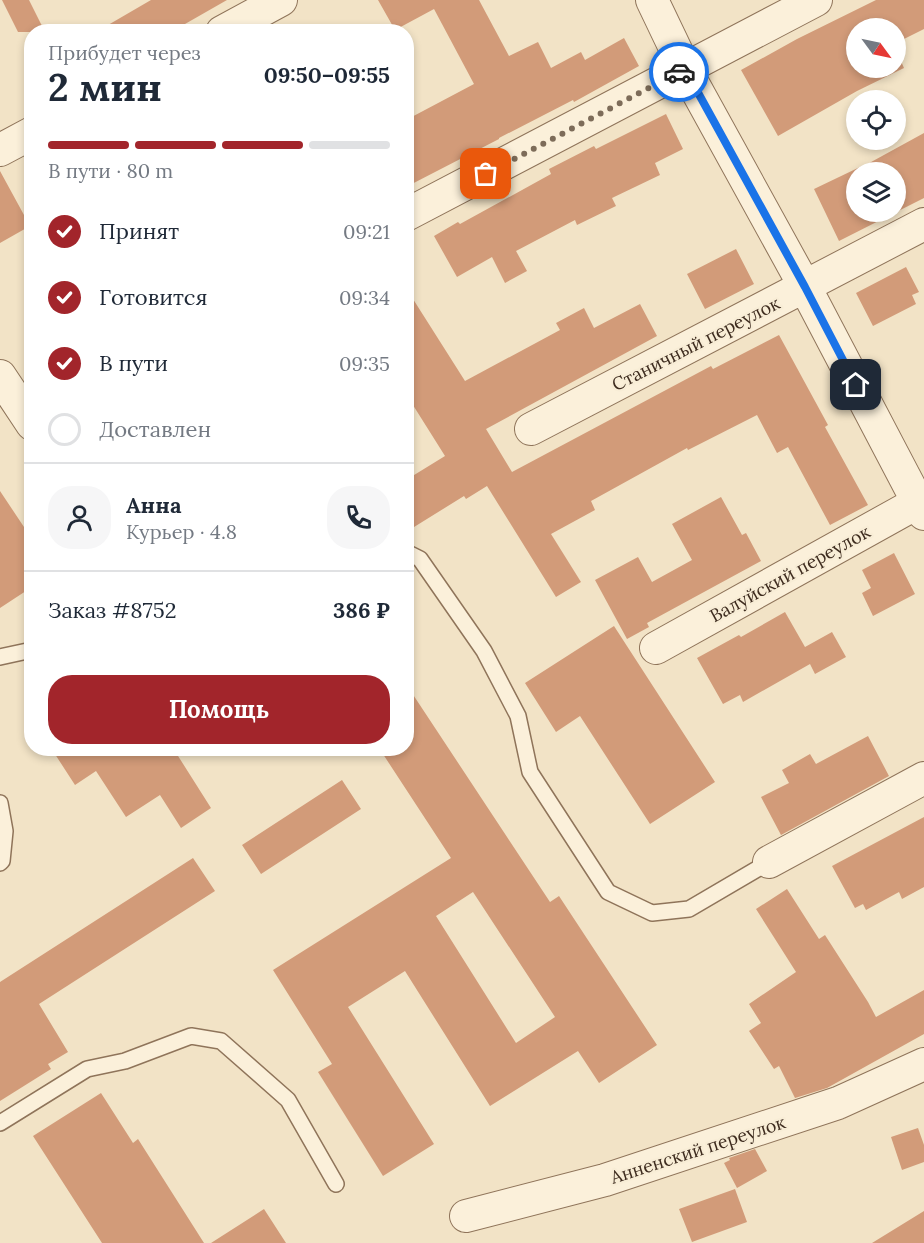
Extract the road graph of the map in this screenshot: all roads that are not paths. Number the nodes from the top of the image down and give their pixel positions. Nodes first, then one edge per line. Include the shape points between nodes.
1 (281, 0) edge
2 (652, 0) edge
3 (816, 0) edge
4 (237, 24) edge
5 (685, 69) junction
6 (24, 137) edge
7 (0, 150) edge
8 (414, 211) edge
9 (924, 224) edge
10 (805, 287) junction
11 (0, 376) edge
12 (24, 411) edge
13 (531, 429) dead end
14 (922, 505) edge
15 (414, 556) edge
16 (656, 648) dead end
17 (24, 652) edge
18 (0, 657) edge
19 (924, 778) edge
20 (0, 803) edge
21 (769, 862) joint
22 (0, 863) edge
23 (924, 1064) edge
24 (0, 1123) edge
25 (336, 1184) dead end
26 (466, 1216) dead end

1 - 4 street
2 - 5 street
3 - 5 street
5 - 8 street
5 - 10 street
6 - 7 street
9 - 10 street, Станичный переулок
10 - 13 street, Станичный переулок
10 - 14 street
11 - 12 street
14 - 16 street, Валуйский переулок
15 - 21 lane via 420,559 484,651 518,716 530,772 608,892 652,913 689,909
17 - 18 lane
19 - 21 street
20 - 22 lane via 5,831
23 - 26 street, Анненский переулок via 838,1103 606,1180
24 - 25 lane via 87,1069 125,1061 191,1036 222,1041 288,1100

